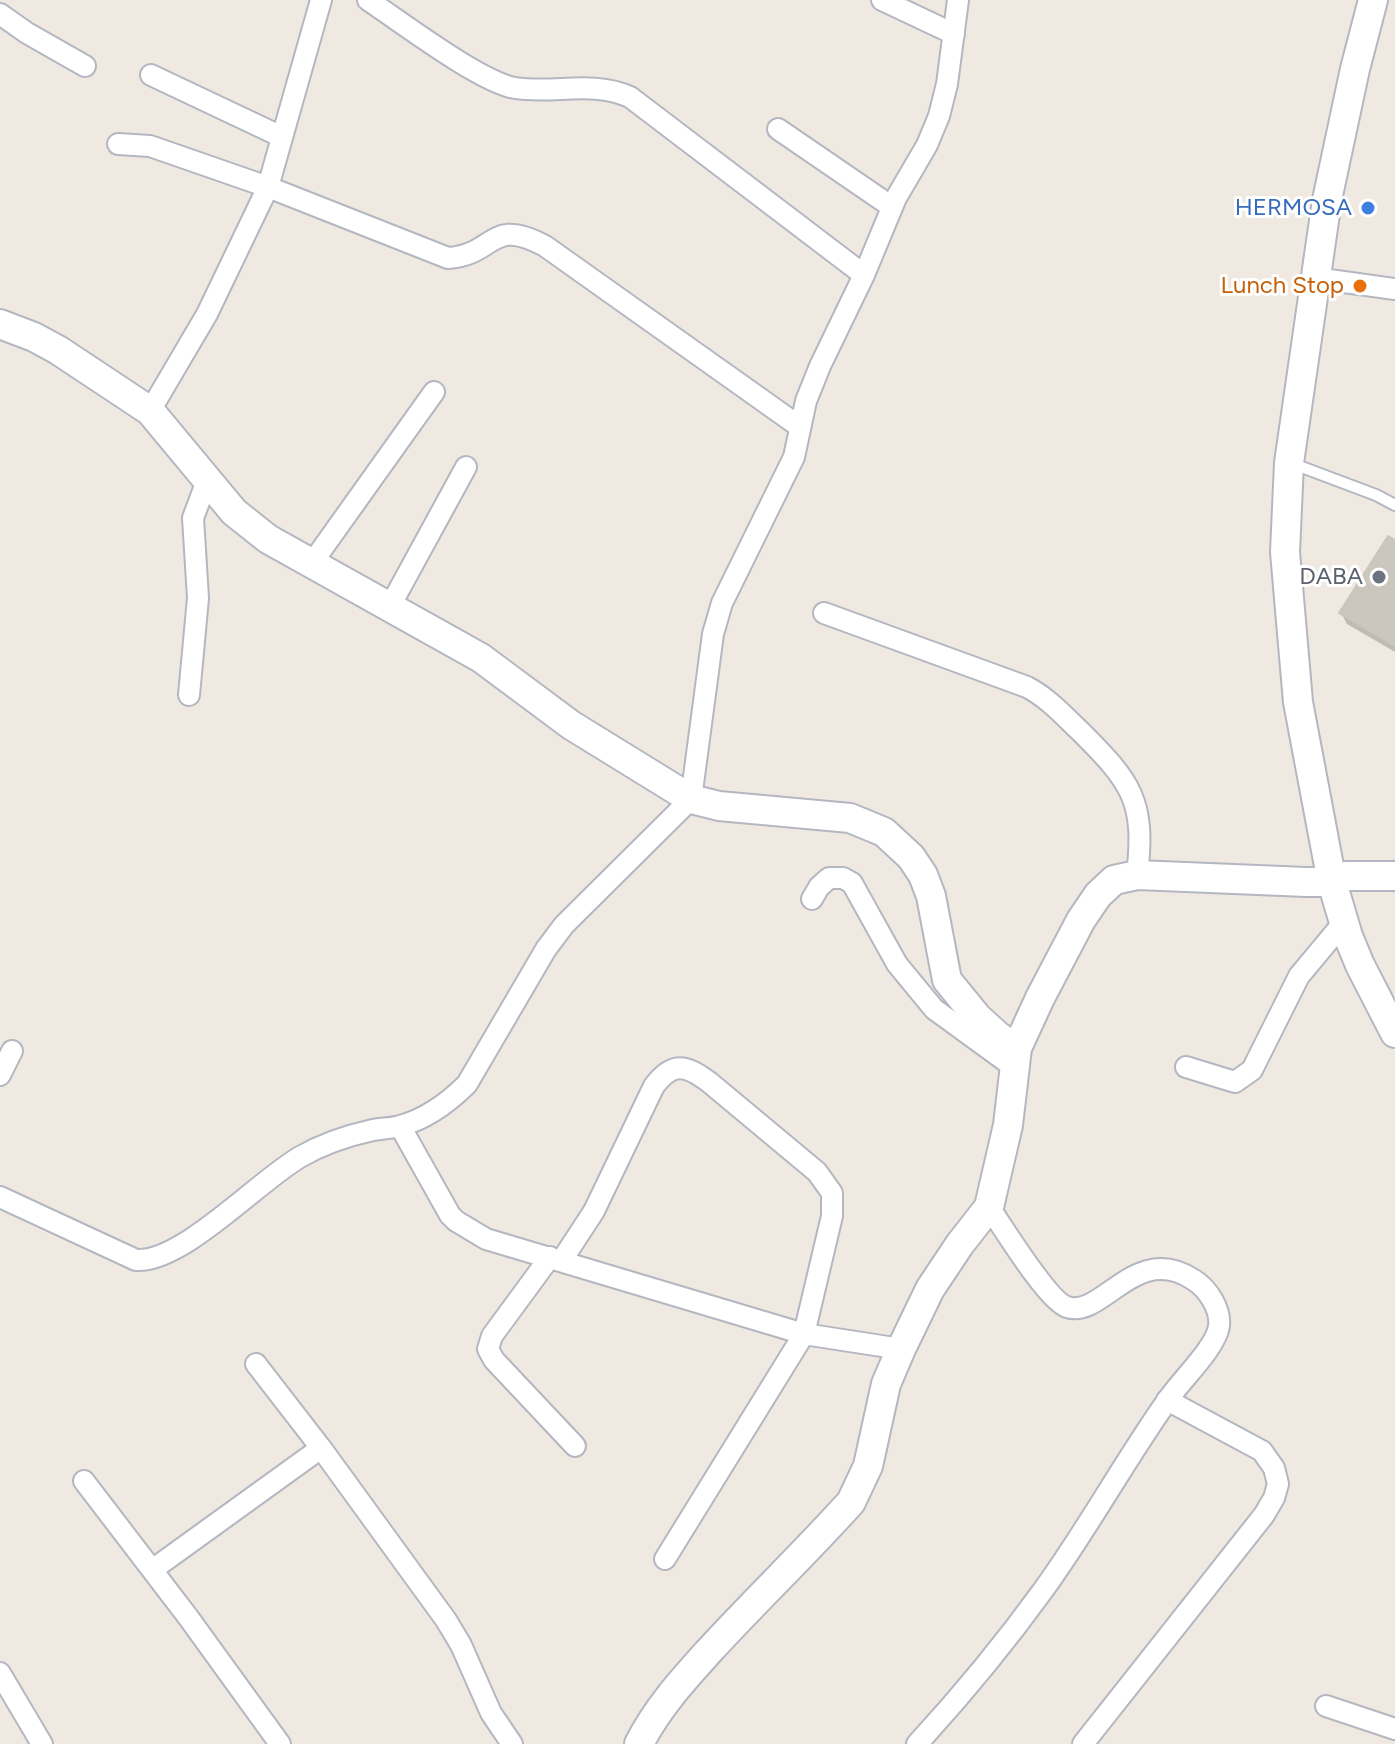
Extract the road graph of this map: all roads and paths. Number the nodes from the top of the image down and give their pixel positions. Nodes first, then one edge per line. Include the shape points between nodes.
1 (321, 0) edge
2 (368, 0) edge
3 (882, 0) edge
4 (958, 0) edge
5 (1373, 0) edge
6 (0, 14) edge
7 (954, 34) junction
8 (85, 66) dead end
9 (151, 75) dead end
10 (778, 129) dead end
11 (282, 137) junction
12 (118, 144) dead end
13 (268, 187) junction
14 (892, 207) junction
15 (864, 275) junction
16 (1315, 278) junction
17 (1395, 289) edge
18 (0, 324) edge
19 (434, 392) dead end
20 (150, 411) junction
21 (800, 427) junction
22 (1289, 463) junction
23 (466, 467) dead end
24 (208, 478) junction
25 (1395, 505) edge
26 (312, 563) junction
27 (389, 608) junction
28 (824, 613) dead end
29 (189, 695) dead end
30 (691, 799) junction
31 (1137, 875) junction
32 (1395, 876) edge
33 (1332, 882) junction
34 (812, 899) dead end
35 (1344, 922) junction
36 (947, 995) junction
37 (1395, 1033) edge
38 (12, 1051) dead end
39 (1016, 1058) junction
40 (1186, 1067) dead end
41 (0, 1075) edge
42 (400, 1126) junction
43 (0, 1197) edge
44 (989, 1207) junction
45 (556, 1258) junction
46 (804, 1334) junction
47 (901, 1349) junction
48 (256, 1364) dead end
49 (1167, 1400) junction
50 (575, 1446) dead end
51 (321, 1448) junction
52 (84, 1481) dead end
53 (665, 1559) dead end
54 (152, 1570) junction
55 (0, 1673) edge
56 (1326, 1706) dead end
57 (1395, 1729) edge
58 (42, 1744) edge
59 (280, 1744) edge
60 (512, 1744) edge
61 (639, 1744) edge
62 (917, 1744) edge
63 (1083, 1744) edge

1 - 11 street
2 - 15 street via 504,85 602,88 630,97
3 - 7 street
4 - 7 street
5 - 16 street via 1343,124
6 - 8 street
7 - 14 street via 939,116
9 - 11 street
10 - 14 street
11 - 13 street
12 - 13 street via 150,146
13 - 20 street via 207,314
13 - 21 street via 448,258 465,257 503,234 526,236
14 - 15 street
15 - 21 street via 820,366
16 - 17 street
16 - 22 street
18 - 20 street via 58,350
19 - 26 street
20 - 24 street
21 - 30 street via 794,457 722,603 713,634
22 - 25 lane
22 - 33 street via 1285,552 1293,656
23 - 27 street
24 - 26 street via 250,526
24 - 29 street via 193,518 198,598
26 - 27 street
27 - 30 street via 481,658 571,725
28 - 31 street via 1040,694 1127,783 1140,827
30 - 36 street via 850,818 884,832 923,875
30 - 42 street via 564,925 467,1084 430,1114
31 - 33 street
31 - 39 street via 1114,880 1081,920
32 - 33 street via 1346,876
33 - 35 street
34 - 36 street via 829,878 852,883 915,987
35 - 37 street
35 - 40 street via 1299,976 1244,1079 1235,1082
36 - 39 street via 999,1037
38 - 41 street
39 - 44 street via 1008,1125
42 - 43 street via 332,1142 302,1156 175,1249 149,1261 136,1260
42 - 45 street via 456,1221 486,1239
44 - 47 street via 930,1289
44 - 49 street via 1034,1273 1065,1307 1094,1302 1141,1272 1173,1271 1197,1281 1214,1303 1219,1328
45 - 46 street
45 - 46 street via 594,1211 654,1086 671,1070 683,1067 709,1082 817,1172 832,1193 832,1216
45 - 50 street via 492,1336 488,1349
46 - 47 street
46 - 53 street
47 - 61 street via 886,1384 868,1466 851,1502 682,1680
48 - 51 street
49 - 62 street via 1045,1588
49 - 63 street via 1262,1451 1278,1484 1264,1515
51 - 54 street
51 - 60 street via 446,1620
52 - 54 street
54 - 59 street
55 - 58 street
56 - 57 street

